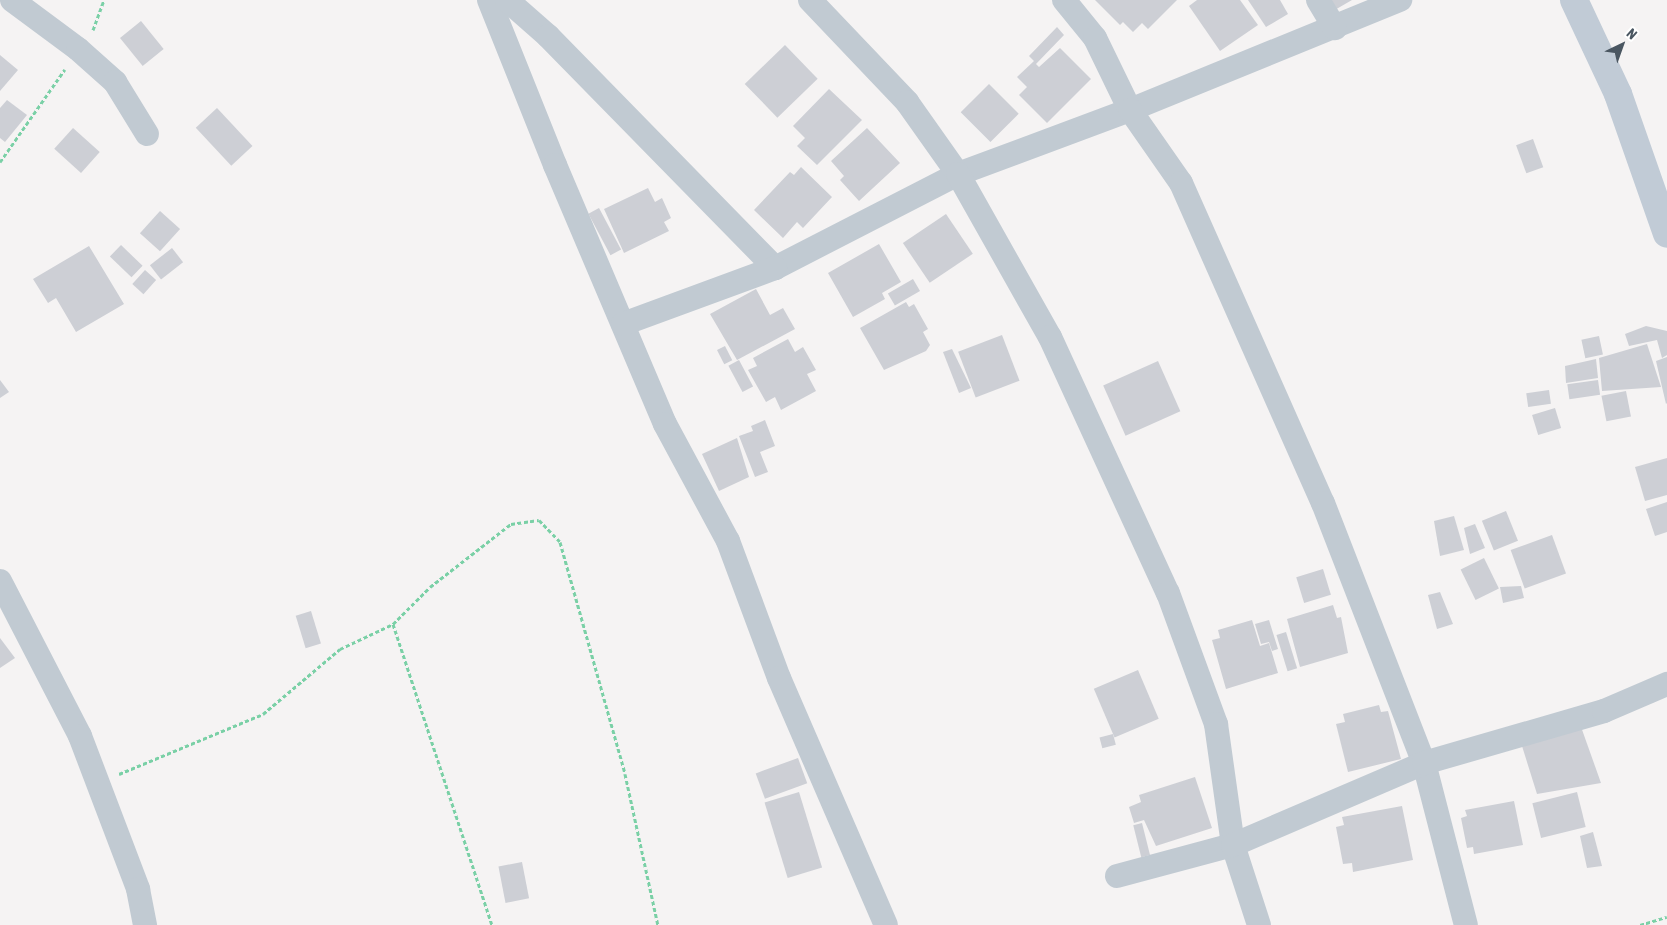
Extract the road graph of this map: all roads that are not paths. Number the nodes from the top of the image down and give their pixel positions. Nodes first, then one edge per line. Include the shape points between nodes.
1 (12, 0) edge
2 (489, 0) edge
3 (507, 0) edge
4 (810, 0) edge
5 (1064, 0) edge
6 (1318, 0) edge
7 (1400, 0) edge
8 (1574, 0) edge
9 (1335, 28) junction
10 (1130, 110) junction
11 (147, 134) dead end
12 (958, 174) junction
13 (1667, 234) edge
14 (775, 268) junction
15 (622, 324) junction
16 (0, 581) edge
17 (1667, 684) edge
18 (1424, 763) junction
19 (1233, 845) junction
20 (1117, 876) dead end
21 (145, 925) edge
22 (886, 925) edge
23 (1259, 925) edge
24 (1466, 925) edge

1 - 11 street via 78,49 115,82
2 - 15 street
3 - 14 street via 548,36
4 - 12 street via 907,102
5 - 10 street via 1095,38
6 - 9 street
7 - 9 street
8 - 13 main road via 1618,94
9 - 10 street
10 - 12 street
10 - 18 street via 1185,192 1323,503
12 - 14 street
12 - 19 street via 1050,336 1168,593 1216,724
14 - 15 street
15 - 22 street via 665,424 728,541 779,678
16 - 21 street via 80,736 138,889
17 - 18 street via 1604,711
18 - 19 street
18 - 24 street
19 - 20 street
19 - 23 street

